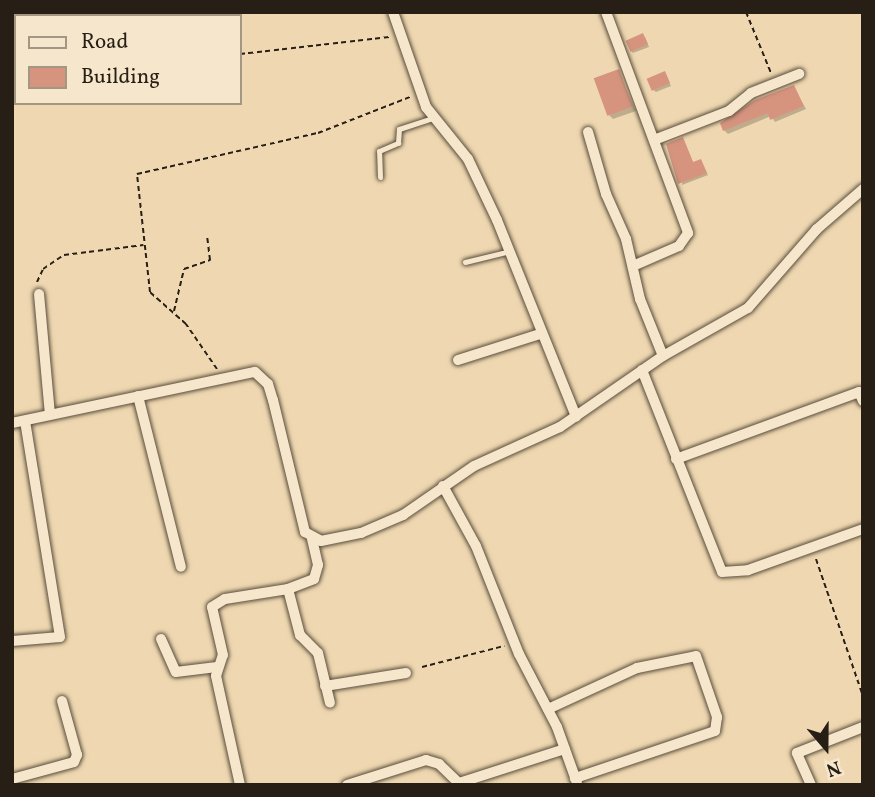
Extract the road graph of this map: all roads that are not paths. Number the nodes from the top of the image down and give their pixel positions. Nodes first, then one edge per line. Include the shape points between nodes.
1 (393, 12) edge
2 (606, 12) edge
3 (799, 74) dead end
4 (432, 118) junction
5 (588, 132) dead end
6 (654, 140) junction
7 (380, 177) dead end
8 (863, 190) edge
9 (510, 251) junction
10 (465, 262) dead end
11 (633, 266) junction
12 (39, 294) road end
13 (540, 334) junction
14 (663, 356) junction
15 (458, 360) dead end
16 (642, 370) junction
17 (138, 396) junction
18 (863, 401) edge
19 (50, 415) junction
20 (576, 417) junction
21 (25, 421) junction
22 (12, 423) edge
23 (676, 459) junction
24 (443, 486) junction
25 (863, 529) edge
26 (312, 538) junction
27 (181, 567) dead end
28 (288, 589) junction
29 (162, 639) dead end
30 (12, 641) edge
31 (217, 667) junction
32 (406, 673) dead end
33 (325, 686) junction
34 (62, 701) dead end
35 (330, 704) dead end
36 (548, 709) junction
37 (863, 727) edge
38 (565, 749) junction
39 (12, 779) edge
40 (576, 781) edge
41 (240, 785) edge
42 (347, 785) edge
43 (811, 785) edge

1 - 4 street
2 - 6 street
3 - 6 street via 746,96 729,111
4 - 7 lane via 399,129 398,143 379,151
4 - 9 street via 468,159
5 - 11 street
6 - 11 street via 688,233 679,246
8 - 14 street via 817,229 748,308
9 - 10 lane
9 - 13 street
11 - 14 street via 640,299
12 - 19 street
13 - 15 street
13 - 20 street
14 - 16 street
16 - 20 street
16 - 23 street
17 - 19 street
17 - 26 street via 255,372 268,384 300,522
17 - 27 street
18 - 23 street via 859,392
19 - 21 street
20 - 24 street
21 - 22 street
21 - 30 street via 60,637
23 - 25 street via 722,572 748,570
24 - 26 street via 383,526 333,540
24 - 36 street via 476,546 515,643
26 - 28 street via 318,572 306,584
28 - 31 street via 214,603 223,655
28 - 33 street via 300,635 318,653
29 - 31 street via 176,672
31 - 41 street
32 - 33 street
33 - 35 street
34 - 39 street via 74,762
36 - 38 street
36 - 40 street via 637,668 696,656 716,718 715,732
37 - 43 street via 797,753
38 - 40 street
38 - 42 street via 459,783 439,764 426,760

